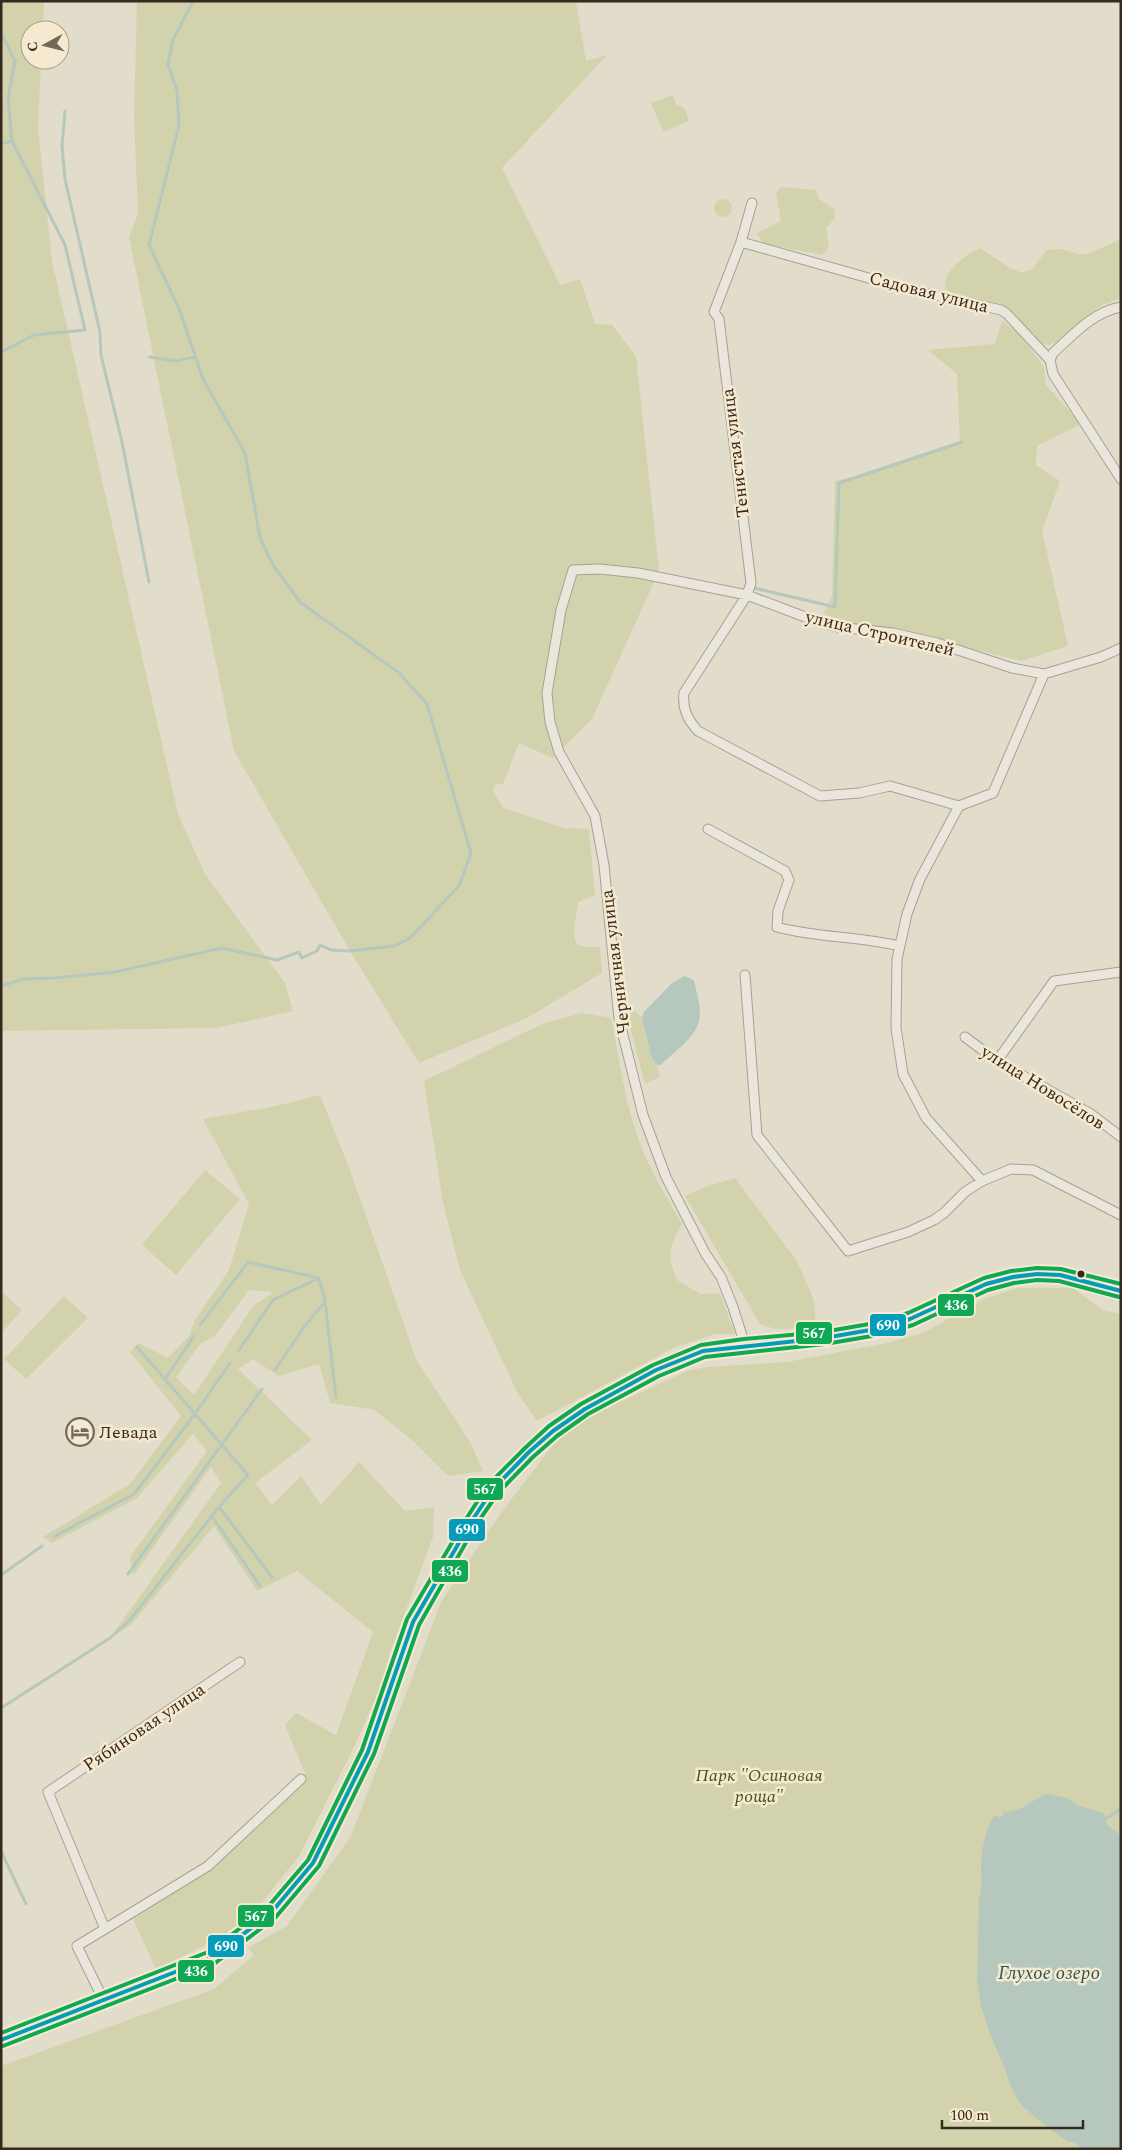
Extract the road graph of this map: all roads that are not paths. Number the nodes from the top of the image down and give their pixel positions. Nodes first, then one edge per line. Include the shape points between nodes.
1 (752, 203) dead end
2 (741, 242) junction
3 (1121, 307) edge
4 (1050, 360) junction
5 (1121, 479) edge
6 (573, 570) joint
7 (746, 595) junction
8 (1121, 648) edge
9 (1044, 674) junction
10 (959, 806) junction
11 (708, 829) dead end
12 (899, 946) junction
13 (1121, 972) edge
14 (745, 975) dead end
15 (965, 1037) dead end
16 (997, 1061) junction
17 (1121, 1137) edge
18 (982, 1181) junction
19 (1121, 1215) edge
20 (1121, 1291) edge
21 (746, 1345) junction
22 (240, 1662) dead end
23 (301, 1779) dead end
24 (105, 1929) junction
25 (104, 2001) junction
26 (1, 2040) edge

1 - 2 street
2 - 4 street, Садовая улица via 904,288 1001,310
2 - 7 street, Тенистая улица via 714,312 719,320 751,577
3 - 4 street via 1091,319 1053,353
4 - 5 street, Садовая улица via 1053,374
6 - 7 street, улица Строителей via 638,573
6 - 21 street, Черничная улица via 561,610 547,692 550,722 559,752 595,816 604,865 618,1019 643,1115 666,1177 721,1277
7 - 9 street, улица Строителей via 838,627 911,637 1012,668
7 - 10 street via 684,693 687,717 698,731 820,796 859,793 890,786
8 - 9 street
9 - 10 street via 994,793
10 - 12 street via 920,879
11 - 12 street via 784,871 790,880 778,911 777,927
12 - 18 street via 896,1028 903,1074 931,1125
13 - 16 street via 1054,981
14 - 18 street via 757,1135 848,1250 908,1232 934,1220
15 - 16 street, улица Новосёлов
16 - 17 street, улица Новосёлов via 1091,1114
18 - 19 street via 1011,1169 1033,1170
20 - 21 main road via 1060,1275 1013,1277 986,1284 910,1319 876,1329 824,1338
21 - 25 main road via 703,1351 656,1370 585,1410 528,1452 493,1489 413,1622 368,1752 313,1863 270,1914 210,1958
22 - 24 street, Рябиновая улица via 48,1792
23 - 24 street via 208,1866
24 - 25 street via 76,1946
25 - 26 main road

